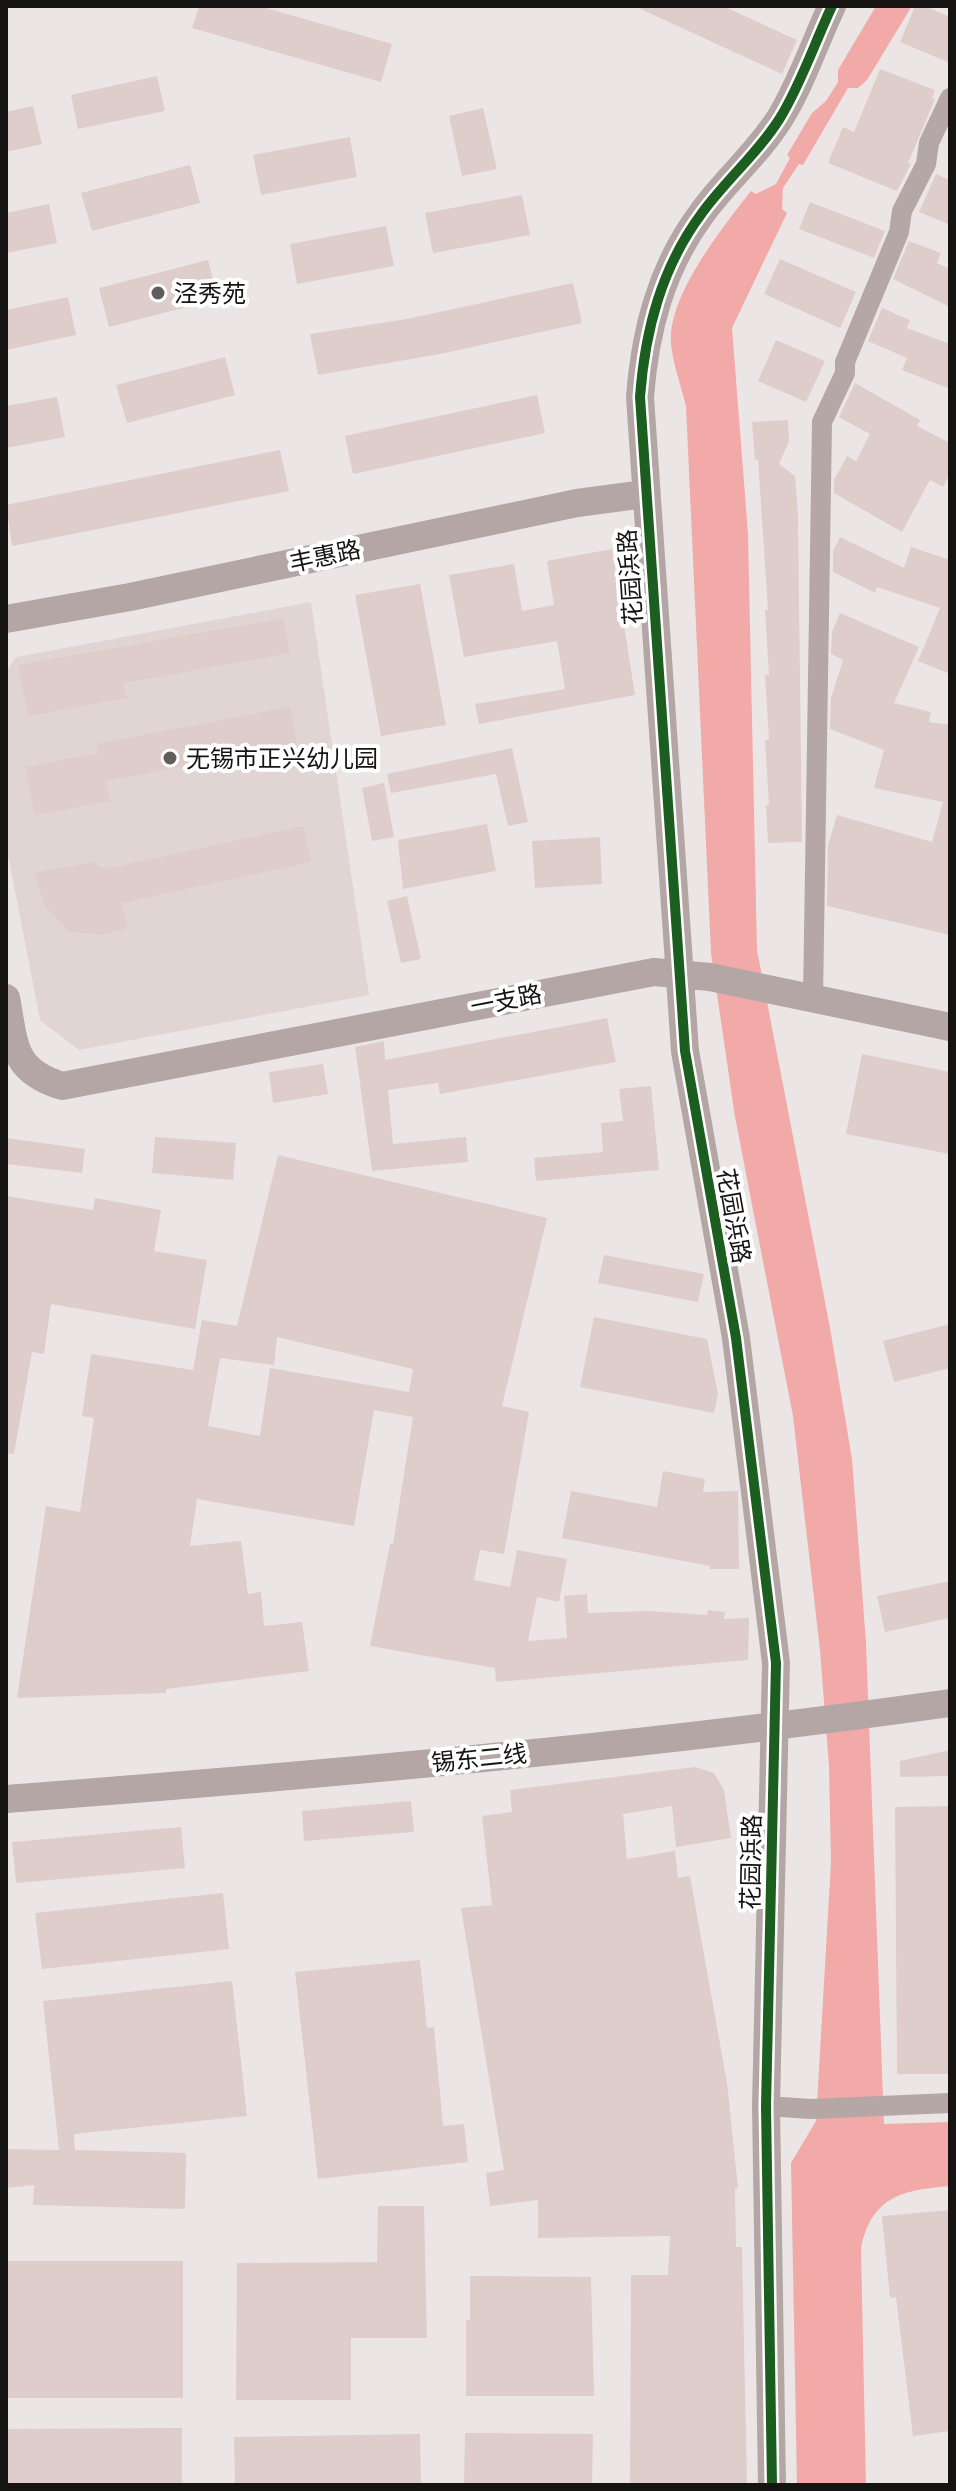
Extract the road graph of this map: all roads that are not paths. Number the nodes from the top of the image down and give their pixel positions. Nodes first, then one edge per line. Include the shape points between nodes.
1 (832, 6) edge
2 (950, 98) edge
3 (645, 494) junction
4 (6, 619) edge
5 (678, 974) junction
6 (801, 997) junction
7 (6, 998) edge
8 (950, 1027) edge
9 (950, 1703) edge
10 (773, 1729) junction
11 (6, 1799) edge
12 (950, 2103) edge
13 (766, 2106) junction
14 (772, 2485) edge

1 - 3 street, 花园浜路 via 780,118 701,214 655,303 640,397
2 - 6 street via 822,422
3 - 4 street, 丰惠路 via 577,503
3 - 5 street, 花园浜路
5 - 6 street, 一支路
5 - 7 street, 一支路 via 654,972 62,1086 35,1078 16,1051
5 - 10 street, 花园浜路 via 685,1051 738,1354 776,1663
6 - 8 street, 一支路
9 - 10 street, 锡东二线
10 - 11 street, 锡东二线 via 250,1781
10 - 13 street, 花园浜路
12 - 13 street
13 - 14 street, 花园浜路

